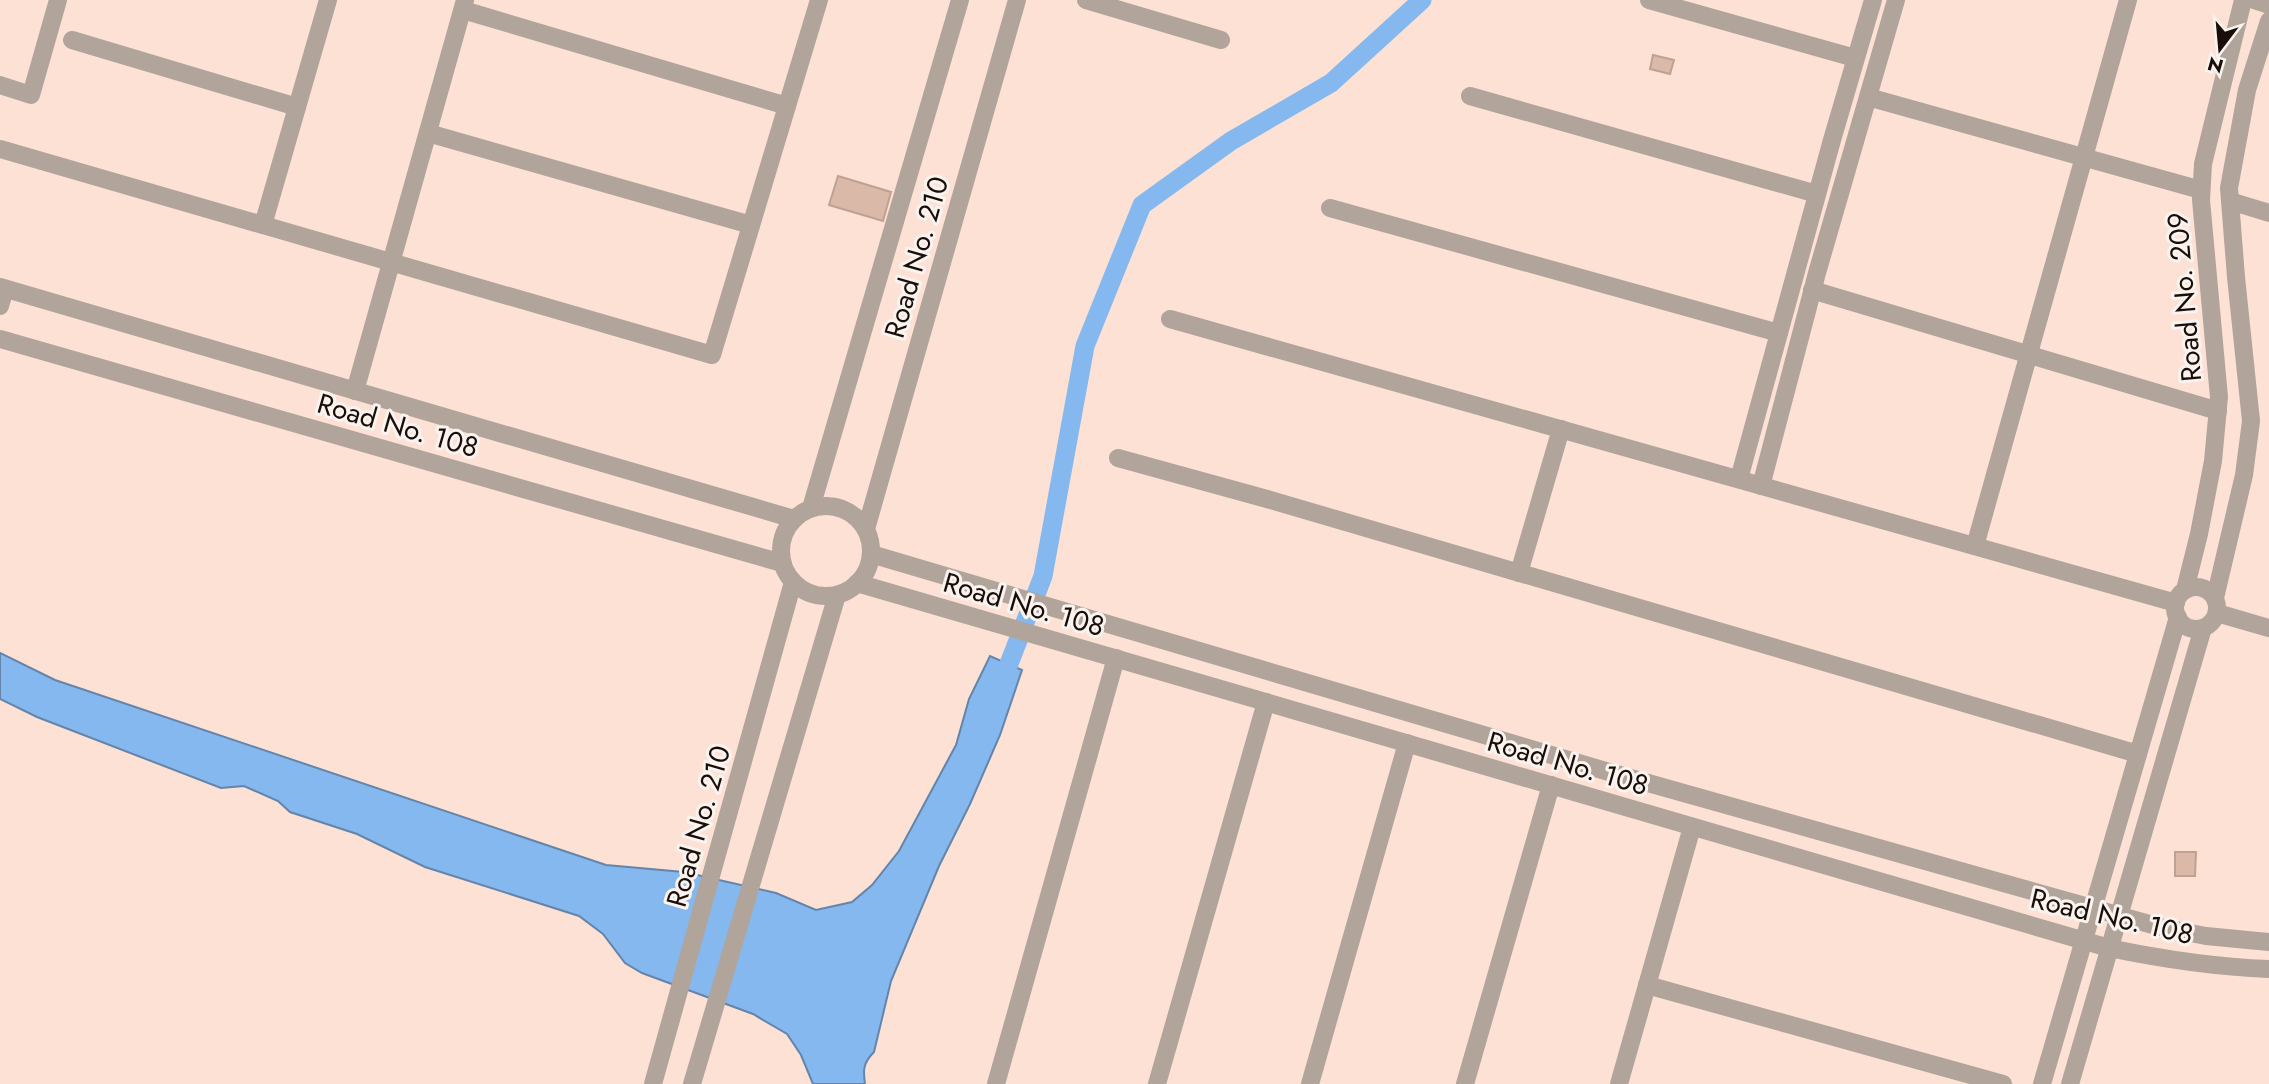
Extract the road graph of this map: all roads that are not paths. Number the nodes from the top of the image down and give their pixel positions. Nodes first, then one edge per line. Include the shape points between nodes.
1 (58, 0) edge
2 (328, 0) edge
3 (819, 0) edge
4 (960, 0) edge
5 (1017, 0) edge
6 (1086, 0) edge
7 (1649, 0) edge
8 (1873, 0) edge
9 (1896, 0) edge
10 (2127, 0) edge
11 (2243, 0) edge
12 (2254, 0) edge
13 (464, 5) edge
14 (2269, 5) edge
15 (2269, 21) edge
16 (72, 40) dead end
17 (1221, 40) dead end
18 (1855, 58) junction
19 (0, 85) edge
20 (1470, 96) dead end
21 (1868, 97) junction
22 (787, 106) junction
23 (297, 107) junction
24 (428, 133) junction
25 (0, 149) edge
26 (2084, 157) junction
27 (2201, 190) junction
28 (1817, 194) junction
29 (2230, 201) junction
30 (1330, 208) dead end
31 (2269, 213) edge
32 (264, 225) junction
33 (751, 225) junction
34 (391, 262) junction
35 (1812, 290) junction
36 (2, 294) edge
37 (1170, 318) dead end
38 (1779, 334) junction
39 (0, 339) edge
40 (2029, 354) junction
41 (355, 391) junction
42 (2218, 411) junction
43 (2251, 421) junction
44 (2269, 426) edge
45 (1561, 429) junction
46 (1118, 458) dead end
47 (1739, 480) junction
48 (1761, 486) junction
49 (811, 508) junction
50 (794, 519) junction
51 (866, 529) junction
52 (1975, 546) junction
53 (871, 554) junction
54 (782, 563) junction
55 (1519, 573) junction
56 (793, 582) junction
57 (857, 583) junction
58 (837, 595) junction
59 (2179, 604) junction
60 (2216, 606) junction
61 (2203, 628) junction
62 (2269, 628) edge
63 (1116, 658) junction
64 (1266, 702) junction
65 (1407, 743) junction
66 (2138, 754) junction
67 (1551, 785) junction
68 (1692, 827) junction
69 (2093, 907) junction
70 (2120, 915) junction
71 (2083, 941) junction
72 (2269, 942) edge
73 (2109, 948) junction
74 (2269, 969) edge
75 (1647, 985) junction
76 (653, 1084) edge
77 (692, 1084) edge
78 (996, 1084) edge
79 (1157, 1084) edge
80 (1310, 1084) edge
81 (1465, 1084) edge
82 (1619, 1084) edge
83 (2003, 1084) edge
84 (2042, 1084) edge
85 (2070, 1084) edge

1 - 19 street via 31,95
2 - 23 street
3 - 22 street
4 - 49 street, Road No. 210
5 - 51 street, Road No. 210
6 - 17 street
7 - 18 street
8 - 18 street
9 - 21 street
10 - 26 street
11 - 27 street, Road No. 209 via 2203,164
12 - 14 street
13 - 22 street
13 - 24 street
15 - 29 street, Road No. 209 via 2248,90
16 - 23 street
18 - 28 street
20 - 28 street
21 - 26 street
21 - 35 street
22 - 33 street
23 - 32 street
24 - 33 street
24 - 34 street
25 - 32 street
26 - 27 street
26 - 40 street
27 - 42 street, Road No. 209
28 - 38 street
29 - 31 street
29 - 43 street, Road No. 209
30 - 38 street
32 - 34 street
33 - 34 street via 712,355
34 - 41 street
35 - 40 street
35 - 48 street
36 - 41 street, Road No. 108
37 - 45 street
38 - 47 street
39 - 54 street, Road No. 108
40 - 42 street
40 - 52 street
41 - 50 street, Road No. 108
42 - 59 street, Road No. 209 via 2199,534
43 - 44 street
43 - 60 street, Road No. 209
45 - 47 street
45 - 55 street
46 - 55 street
47 - 48 street
48 - 52 street
49 - 50 street
49 - 51 street via 848,511
50 - 54 street via 782,540
51 - 53 street, Road No. 210
52 - 59 street
53 - 57 street
53 - 69 street, Road No. 108 via 1609,772
54 - 56 street
55 - 66 street
56 - 58 street via 814,594
56 - 76 street, Road No. 210
57 - 58 street
57 - 63 street, Road No. 108
58 - 77 street
59 - 60 street via 2190,588 2205,588
59 - 61 street via 2188,628
59 - 66 street, Road No. 209
60 - 61 street via 2209,625
60 - 62 street
61 - 70 street
63 - 64 street, Road No. 108
63 - 78 street
64 - 65 street, Road No. 108
64 - 79 street
65 - 67 street, Road No. 108
65 - 80 street
66 - 69 street, Road No. 209
67 - 68 street, Road No. 108
67 - 81 street
68 - 71 street, Road No. 108
68 - 75 street
69 - 70 street, Road No. 108
69 - 71 street, Road No. 209
70 - 72 street, Road No. 108 via 2206,936
70 - 73 street
71 - 73 street, Road No. 108
71 - 84 street, Road No. 209
73 - 74 street, Road No. 108 via 2156,958
73 - 85 street
75 - 82 street
75 - 83 street

